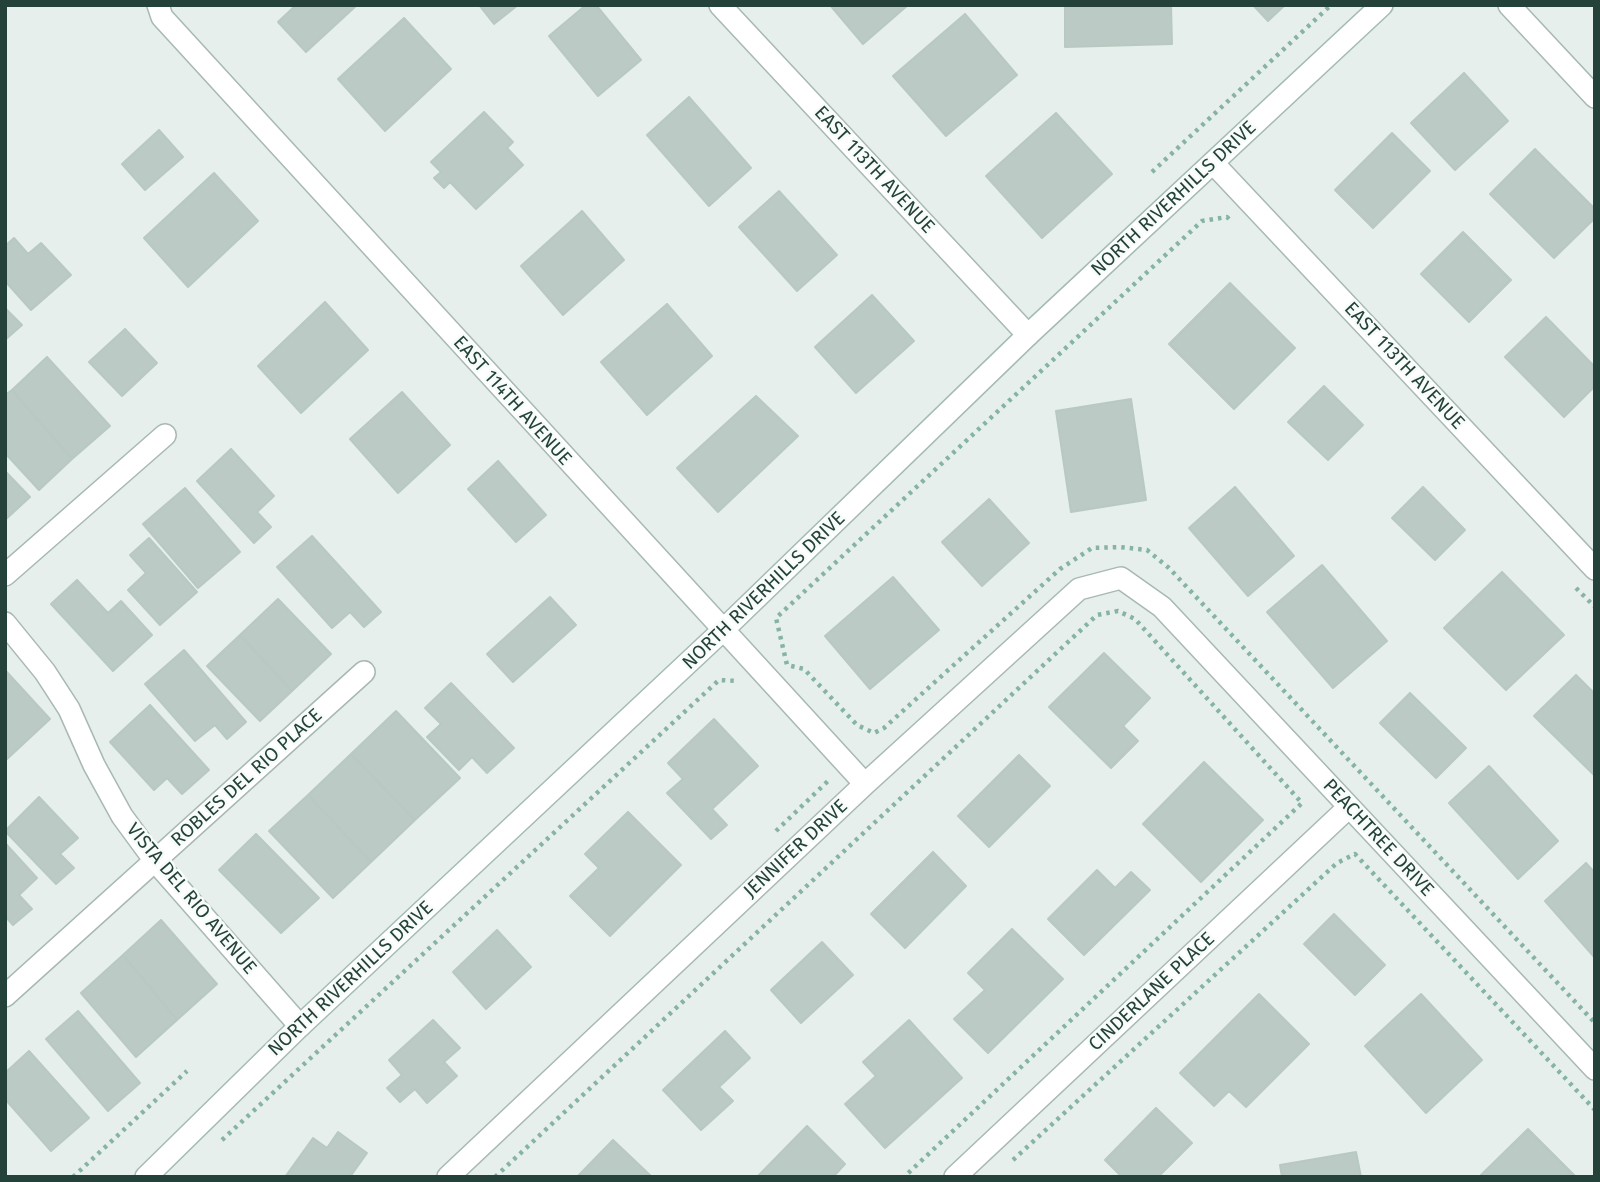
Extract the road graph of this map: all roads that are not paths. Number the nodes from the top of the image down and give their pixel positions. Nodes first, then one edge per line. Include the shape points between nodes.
1 (720, 5) edge
2 (1382, 5) edge
3 (1509, 5) edge
4 (160, 11) edge
5 (1595, 97) edge
6 (1213, 163) junction
7 (1028, 335) junction
8 (164, 435) dead end
9 (1595, 569) edge
10 (5, 575) edge
11 (1162, 607) joint
12 (5, 623) edge
13 (722, 631) junction
14 (364, 671) dead end
15 (865, 784) junction
16 (1349, 807) junction
17 (155, 861) junction
18 (5, 996) edge
19 (300, 1026) junction
20 (1595, 1069) edge
21 (146, 1177) edge
22 (449, 1177) edge
23 (955, 1177) edge

1 - 7 street, EAST 113TH AVENUE
2 - 6 street, NORTH RIVERHILLS DRIVE
3 - 5 street
4 - 13 street, EAST 114TH AVENUE
6 - 7 street, NORTH RIVERHILLS DRIVE
6 - 9 street, EAST 113TH AVENUE
7 - 13 street, NORTH RIVERHILLS DRIVE
8 - 10 street
11 - 15 street, JENNIFER DRIVE via 1121,579 1079,589
11 - 16 street, PEACHTREE DRIVE
12 - 17 street, VISTA DEL RIO AVENUE via 69,709 116,806
13 - 15 street, EAST 114TH AVENUE
13 - 19 street, NORTH RIVERHILLS DRIVE
14 - 17 street, ROBLES DEL RIO PLACE
15 - 22 street, JENNIFER DRIVE
16 - 20 street, PEACHTREE DRIVE
16 - 23 street, CINDERLANE PLACE
17 - 18 street, ROBLES DEL RIO PLACE
17 - 19 street, VISTA DEL RIO AVENUE
19 - 21 street, NORTH RIVERHILLS DRIVE

